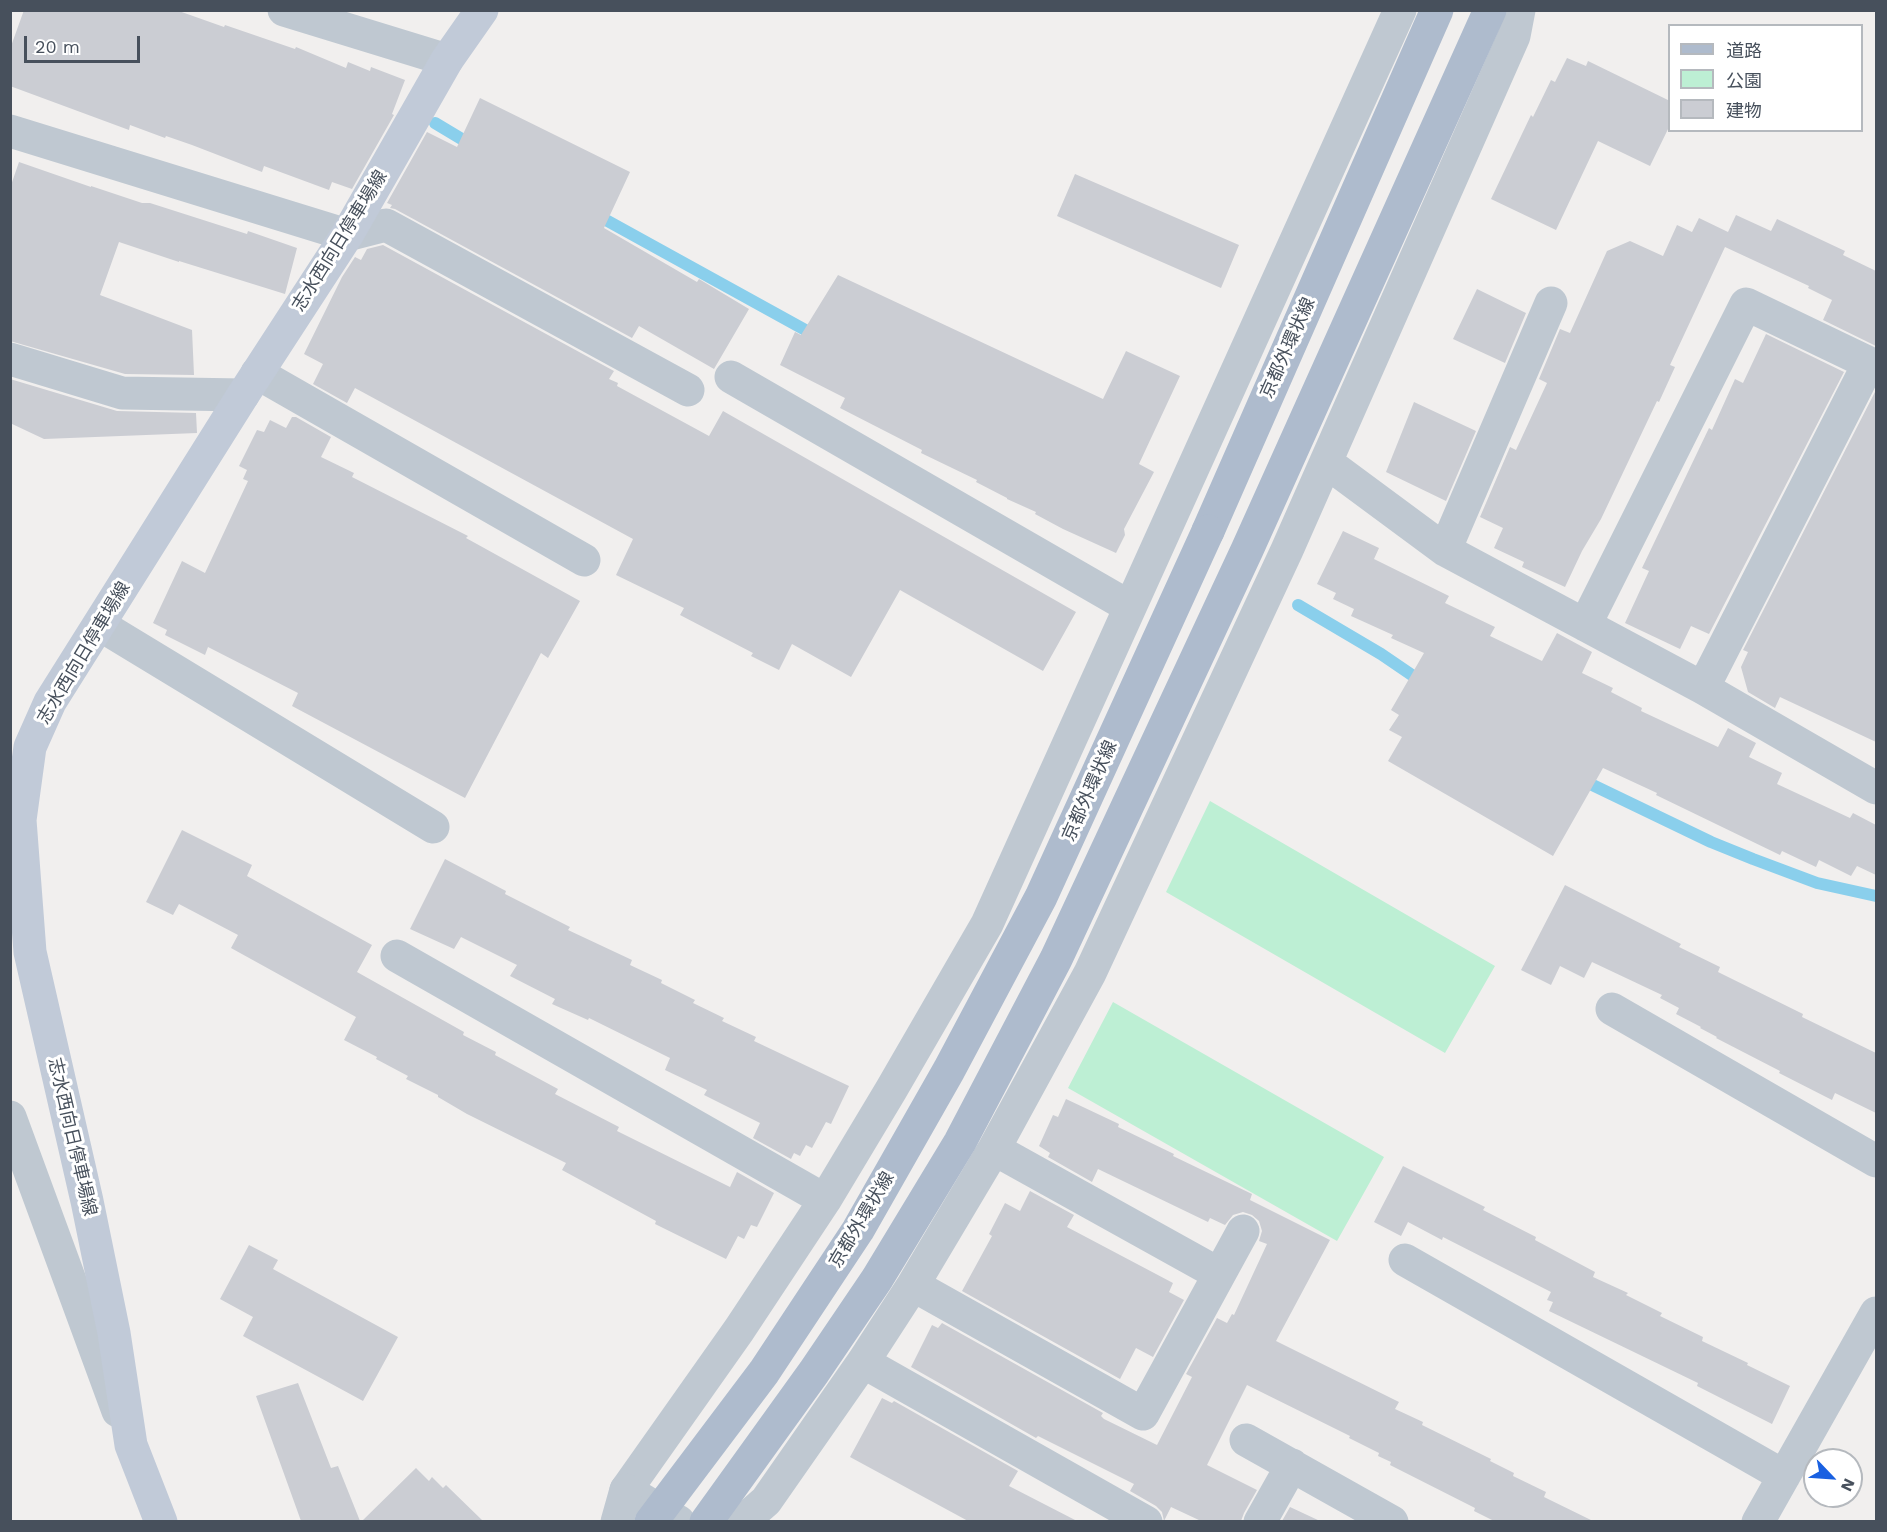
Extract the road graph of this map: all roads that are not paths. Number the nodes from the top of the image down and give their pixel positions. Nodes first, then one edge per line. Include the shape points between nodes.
1 (284, 10) edge
2 (482, 10) edge
3 (1400, 10) edge
4 (1437, 10) edge
5 (1490, 10) edge
6 (1519, 10) edge
7 (447, 60) junction
8 (10, 131) edge
9 (347, 235) junction
10 (1551, 303) dead end
11 (1873, 355) edge
12 (10, 359) edge
13 (731, 377) dead end
14 (250, 384) junction
15 (688, 390) dead end
16 (1326, 462) junction
17 (1445, 550) junction
18 (584, 560) dead end
19 (1130, 607) junction
20 (100, 625) junction
21 (1585, 625) junction
22 (1703, 688) junction
23 (1876, 788) edge
24 (433, 827) dead end
25 (397, 956) dead end
26 (1612, 1010) dead end
27 (10, 1117) edge
28 (994, 1149) junction
29 (1876, 1161) edge
30 (825, 1200) junction
31 (1243, 1231) dead end
32 (1405, 1260) dead end
33 (1220, 1274) junction
34 (913, 1285) junction
35 (1876, 1313) edge
36 (863, 1362) junction
37 (1246, 1440) dead end
38 (131, 1445) junction
39 (1292, 1465) junction
40 (1784, 1476) junction
41 (626, 1490) junction
42 (1107, 1512) edge
43 (161, 1521) edge
44 (617, 1521) edge
45 (651, 1521) edge
46 (679, 1521) edge
47 (706, 1521) edge
48 (742, 1521) edge
49 (1146, 1521) edge
50 (1260, 1521) edge
51 (1392, 1521) edge
52 (1758, 1521) edge

1 - 7 street
2 - 7 main road, 志水西向日停車場線
3 - 19 street
4 - 45 main road, 京都外環状線, bridge via 1208,531 1041,897 858,1230 764,1372
5 - 47 main road via 1248,550 1056,959 960,1142 877,1279
6 - 16 street via 1514,36
7 - 9 main road, 志水西向日停車場線
8 - 9 street
9 - 14 main road, 志水西向日停車場線
9 - 15 street via 386,225
10 - 17 street
11 - 21 street via 1746,304
11 - 22 street
12 - 14 street via 122,393
13 - 19 street
14 - 18 street
14 - 20 main road, 志水西向日停車場線
16 - 17 street
16 - 28 street via 1090,972
17 - 21 street
19 - 30 street via 987,924
20 - 24 street
20 - 38 main road, 志水西向日停車場線 via 50,702 30,747 20,820 30,952 114,1333
21 - 22 street
22 - 23 street
25 - 30 street
26 - 29 street
27 - 38 street
28 - 33 street
28 - 34 street
30 - 41 street via 740,1330
31 - 33 street
32 - 40 street
33 - 34 street via 1143,1414
34 - 36 street
35 - 40 street
36 - 42 street
36 - 48 street via 766,1502
37 - 39 street
38 - 43 main road, 志水西向日停車場線
39 - 50 street
39 - 51 street
40 - 52 street
41 - 44 street
41 - 46 street
42 - 49 street

